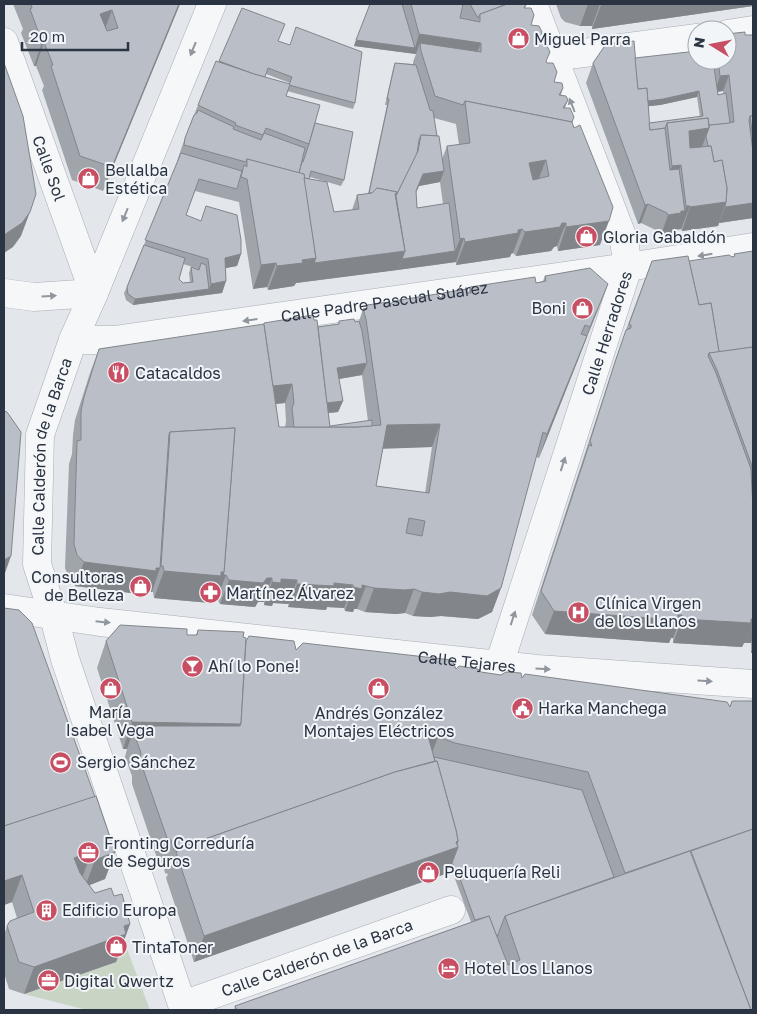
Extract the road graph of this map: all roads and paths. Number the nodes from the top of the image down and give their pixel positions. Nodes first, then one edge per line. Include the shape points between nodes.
1 (212, 4) edge
2 (533, 4) edge
3 (753, 30) edge
4 (737, 32) edge
5 (687, 39) edge
6 (4, 42) edge
7 (553, 57) junction
8 (753, 248) edge
9 (628, 267) junction
10 (4, 293) edge
11 (94, 293) junction
12 (73, 340) junction
13 (12, 429) edge
14 (40, 436) junction
15 (4, 608) edge
16 (54, 617) junction
17 (499, 665) junction
18 (753, 684) edge
19 (451, 910) dead end
20 (183, 1008) edge

1 -> 11 street, Calle Calderón de la Barca
2 - 7 street, Calle Herradores
3 - 4 street
5 - 7 street
6 - 11 street, Calle Sol
9 -> 7 street, Calle Herradores via 624,241
8 -> 9 street, Calle Padre Pascual Suárez
9 -> 12 street, Calle Padre Pascual Suárez via 114,340
17 -> 9 street, Calle Herradores
10 -> 11 street via 34,297
11 - 12 street, Calle Calderón de la Barca
12 - 14 street, Calle Calderón de la Barca
13 - 14 street
14 - 16 street, Calle Calderón de la Barca via 37,564
15 - 16 street, Calle Tejares
16 -> 17 street, Calle Tejares
16 - 20 street, Calle Calderón de la Barca via 65,659
17 -> 18 street, Calle Tejares
19 - 20 street, Calle Calderón de la Barca

